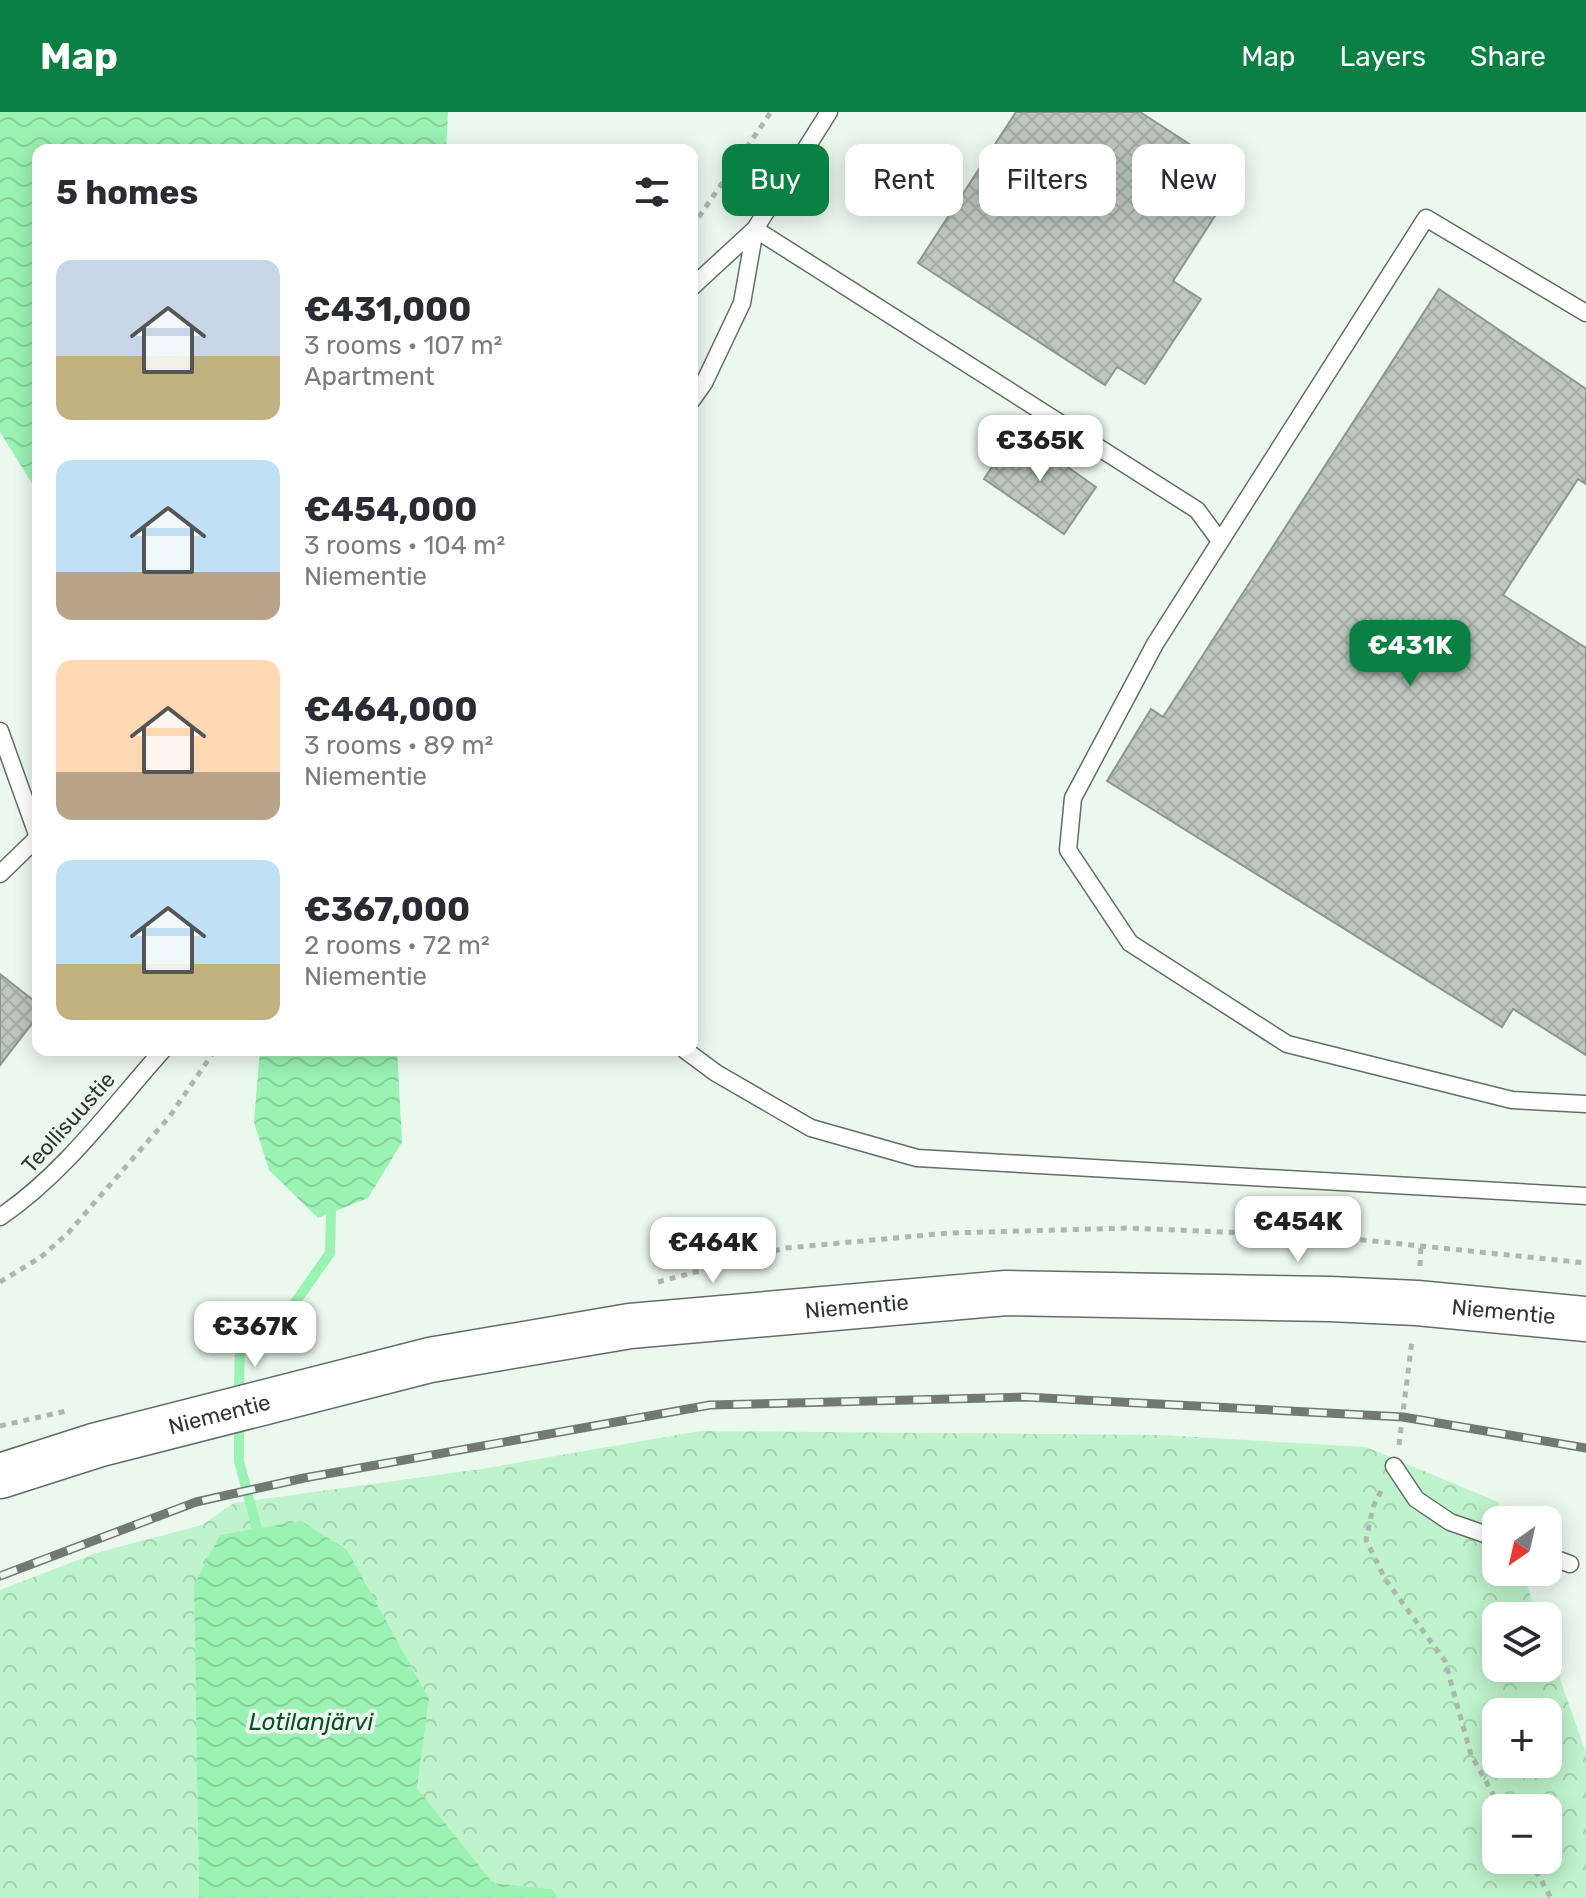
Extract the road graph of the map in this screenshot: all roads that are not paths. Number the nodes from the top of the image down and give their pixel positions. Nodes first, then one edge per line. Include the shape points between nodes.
1 (829, 112) edge
2 (755, 229) junction
3 (698, 281) edge
4 (1586, 313) edge
5 (698, 392) edge
6 (1220, 541) junction
7 (0, 731) edge
8 (32, 820) edge
9 (32, 843) edge
10 (0, 874) edge
11 (158, 1056) edge
12 (693, 1056) edge
13 (1586, 1104) edge
14 (1586, 1196) edge
15 (0, 1217) edge
16 (1586, 1319) edge
17 (1394, 1466) dead end
18 (0, 1476) edge
19 (1482, 1533) edge
20 (1562, 1561) edge
21 (1570, 1564) dead end

1 - 2 lane
2 - 3 lane
2 - 5 lane via 742,303
2 - 6 lane via 1197,510
4 - 6 lane via 1426,218
6 - 13 lane via 1155,644 1073,798 1068,850 1130,943 1287,1044 1512,1100
7 - 8 lane
9 - 10 lane
11 - 15 lane, Teollisuustie via 27,1199
12 - 14 lane via 811,1128 917,1158
16 - 18 main road, Niementie via 1330,1299 1006,1293 630,1326 430,1360 97,1445
17 - 19 lane via 1416,1499 1450,1522
20 - 21 lane

